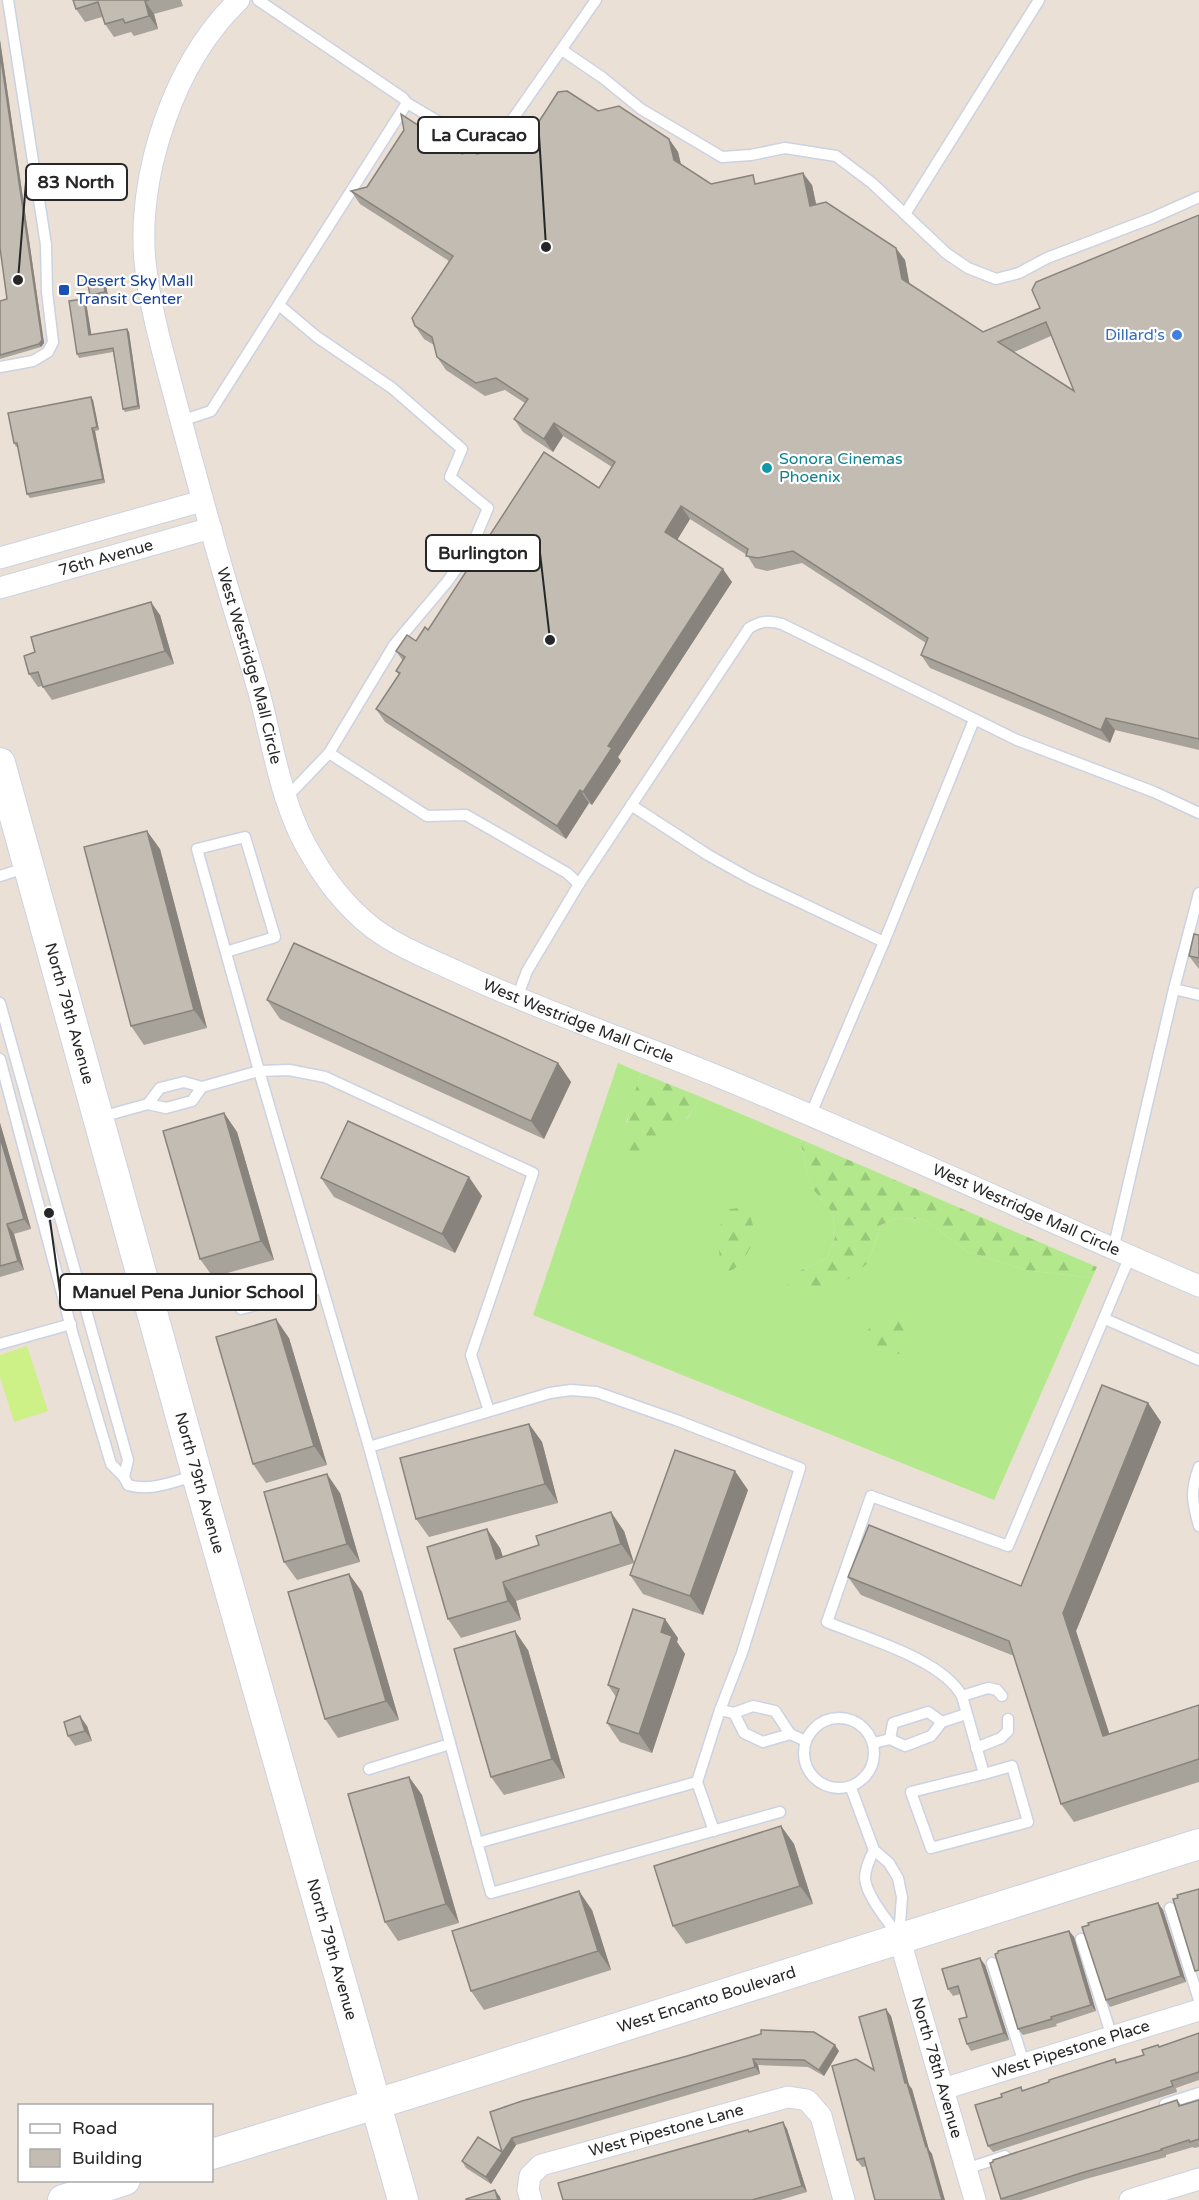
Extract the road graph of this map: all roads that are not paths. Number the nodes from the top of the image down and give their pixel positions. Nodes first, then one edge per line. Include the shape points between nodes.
1 (8, 0) edge
2 (239, 0) edge
3 (258, 0) edge
4 (596, 0) edge
5 (1039, 0) edge
6 (562, 50) junction
7 (407, 103) junction
8 (1199, 197) edge
9 (905, 214) junction
10 (279, 305) junction
11 (0, 367) edge
12 (181, 420) junction
13 (207, 515) junction
14 (0, 558) edge
15 (0, 588) edge
16 (974, 720) junction
17 (329, 753) junction
18 (0, 763) edge
19 (285, 799) junction
20 (630, 805) junction
21 (1199, 813) edge
22 (29, 867) junction
23 (0, 876) edge
24 (579, 884) junction
25 (1199, 893) edge
26 (884, 942) junction
27 (226, 952) junction
28 (1174, 988) junction
29 (1199, 995) edge
30 (517, 998) junction
31 (0, 1003) edge
32 (0, 1059) edge
33 (260, 1071) junction
34 (201, 1087) junction
35 (148, 1104) junction
36 (810, 1116) junction
37 (99, 1118) junction
38 (1121, 1253) junction
39 (1199, 1286) edge
40 (322, 1288) junction
41 (241, 1309) dead end
42 (1105, 1318) junction
43 (71, 1324) junction
44 (0, 1344) edge
45 (1199, 1359) edge
46 (489, 1410) junction
47 (369, 1447) junction
48 (1199, 1467) edge
49 (197, 1475) junction
50 (124, 1477) junction
51 (1199, 1526) edge
52 (962, 1696) junction
53 (1002, 1696) dead end
54 (720, 1710) junction
55 (734, 1713) junction
56 (966, 1714) junction
57 (1008, 1719) dead end
58 (942, 1722) junction
59 (790, 1734) junction
60 (890, 1739) junction
61 (806, 1741) junction
62 (874, 1743) junction
63 (450, 1744) junction
64 (976, 1749) junction
65 (369, 1769) dead end
66 (984, 1774) junction
67 (697, 1782) junction
68 (851, 1788) junction
69 (780, 1812) dead end
70 (714, 1831) junction
71 (477, 1843) junction
72 (1199, 1844) edge
73 (874, 1850) junction
74 (1170, 1908) dead end
75 (899, 1937) junction
76 (1081, 1939) edge
77 (992, 1963) dead end
78 (1199, 2000) edge
79 (1199, 2010) edge
80 (1112, 2037) junction
81 (1024, 2064) junction
82 (943, 2089) junction
83 (1199, 2093) edge
84 (376, 2103) junction
85 (1155, 2108) edge
86 (213, 2154) edge
87 (1010, 2154) edge
88 (966, 2169) junction
89 (1199, 2178) edge
90 (122, 2182) edge
91 (63, 2200) edge
92 (403, 2200) edge
93 (531, 2200) edge
94 (844, 2200) edge
95 (975, 2200) edge
96 (1130, 2200) edge

1 - 11 lane via 46,245 53,342 48,352 33,361
2 - 12 street, West Westridge Mall Circle via 217,24 180,85 156,149 145,200 148,282
3 - 7 lane
4 - 6 lane
5 - 9 lane
6 - 7 lane via 503,133 472,138
6 - 9 lane via 641,109 722,157 785,148 836,156
7 - 10 lane
8 - 9 lane via 1019,273 996,279 968,268 946,253
10 - 12 lane via 211,411
10 - 17 lane via 317,337 392,388 462,449 450,477 488,508 471,548 394,645
12 - 13 street, West Westridge Mall Circle
13 - 14 street, 76th Avenue
13 - 15 street, 76th Avenue
13 - 19 street, West Westridge Mall Circle
16 - 20 lane via 782,624 759,622 749,628
16 - 21 lane
16 - 26 lane
17 - 19 lane
17 - 24 lane via 427,816 466,815 567,873
18 - 22 street, North 79th Avenue
19 - 30 street, West Westridge Mall Circle via 312,858 347,905 368,924 423,956
20 - 24 lane
20 - 26 lane via 751,879
22 - 23 lane
22 - 37 street, North 79th Avenue
24 - 30 lane via 526,970
25 - 28 lane
26 - 36 lane
27 - 27 lane via 197,849 245,837 275,937
27 - 33 lane
28 - 29 lane
28 - 38 lane
30 - 36 street, West Westridge Mall Circle
31 - 50 lane via 128,1460
32 - 43 lane
33 - 34 lane
33 - 40 lane
33 - 46 lane via 289,1070 325,1077 533,1173 471,1355
34 - 35 lane via 192,1101 166,1108
34 - 35 lane via 184,1082 160,1088
35 - 37 lane
36 - 38 street, West Westridge Mall Circle
37 - 49 street, North 79th Avenue
38 - 39 street, West Westridge Mall Circle
38 - 42 lane
40 - 41 lane
40 - 47 lane
42 - 45 lane
42 - 52 lane via 1008,1546 871,1496 827,1622 921,1661 957,1686
43 - 44 lane
43 - 50 lane via 111,1464
46 - 47 lane
46 - 54 lane via 550,1393 596,1392 800,1468
47 - 63 lane
48 - 51 lane via 1192,1485 1192,1500
49 - 50 lane via 147,1488 128,1485
49 - 84 street, North 79th Avenue
52 - 53 lane via 988,1688
52 - 56 lane
54 - 55 lane
54 - 67 lane
55 - 59 lane via 753,1706 775,1711
55 - 59 lane via 744,1733 763,1742
56 - 58 lane
56 - 64 lane
57 - 64 lane via 1008,1731 1001,1738
58 - 60 lane via 931,1736 905,1746
58 - 60 lane via 928,1712 893,1723
59 - 61 lane
60 - 62 lane
61 - 62 lane via 817,1725 839,1718 861,1724
61 - 68 lane via 804,1757 814,1778 823,1785
62 - 68 lane via 873,1766
63 - 65 lane
63 - 71 lane
64 - 66 lane
66 - 66 lane via 911,1792 931,1848 1028,1822 1012,1766
67 - 70 lane
67 - 71 lane
68 - 73 lane
69 - 70 lane
70 - 71 lane via 491,1893
72 - 75 street, West Encanto Boulevard
73 - 75 lane via 898,1878 902,1897
73 - 75 lane via 865,1879 875,1903
74 - 78 lane
75 - 82 street, North 78th Avenue
75 - 84 street, West Encanto Boulevard
76 - 80 lane
77 - 81 lane
79 - 80 street, West Pipestone Place
80 - 81 street, West Pipestone Place
81 - 82 street, West Pipestone Place
82 - 88 street, North 78th Avenue
83 - 85 lane
84 - 86 street, West Encanto Boulevard
84 - 92 street, North 79th Avenue
87 - 88 lane
88 - 95 street, North 78th Avenue
89 - 96 street
90 - 91 street
93 - 94 street, West Pipestone Lane via 530,2176 541,2165 788,2097 807,2100 821,2116

